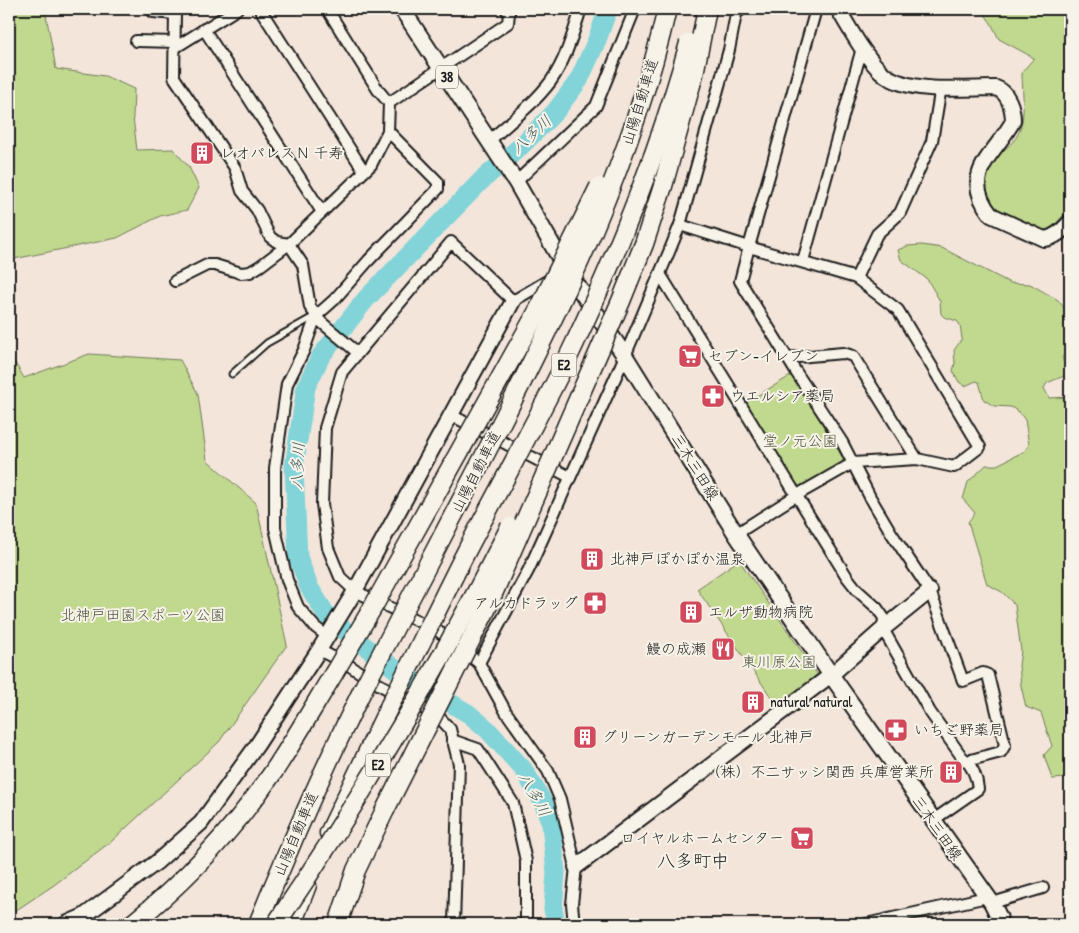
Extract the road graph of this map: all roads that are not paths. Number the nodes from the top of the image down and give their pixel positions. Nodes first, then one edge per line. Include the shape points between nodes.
1 (237, 9) edge
2 (260, 9) edge
3 (326, 9) edge
4 (402, 9) edge
5 (506, 9) edge
6 (581, 9) edge
7 (636, 9) edge
8 (661, 9) edge
9 (667, 9) edge
10 (699, 9) edge
11 (707, 9) edge
12 (737, 9) edge
13 (816, 9) edge
14 (838, 9) edge
15 (176, 11) edge
16 (153, 12) dead end
17 (204, 29) junction
18 (136, 41) dead end
19 (176, 44) junction
20 (862, 48) junction
21 (442, 69) junction
22 (941, 88) junction
23 (389, 103) junction
24 (388, 131) junction
25 (490, 143) junction
26 (364, 171) junction
27 (515, 180) junction
28 (322, 212) junction
29 (1070, 222) edge
30 (680, 225) junction
31 (289, 244) junction
32 (749, 247) junction
33 (803, 261) junction
34 (566, 269) junction
35 (660, 274) junction
36 (856, 278) junction
37 (174, 280) dead end
38 (513, 301) junction
39 (318, 319) junction
40 (355, 351) junction
41 (626, 356) junction
42 (787, 358) junction
43 (593, 363) junction
44 (232, 374) dead end
45 (451, 416) junction
46 (917, 459) junction
47 (854, 463) junction
48 (570, 477) junction
49 (797, 495) junction
50 (736, 534) junction
51 (355, 591) junction
52 (930, 591) junction
53 (883, 629) junction
54 (327, 636) junction
55 (319, 650) junction
56 (479, 664) junction
57 (831, 676) junction
58 (452, 740) junction
59 (967, 761) junction
60 (932, 821) junction
61 (576, 867) junction
62 (1043, 888) dead end
63 (993, 906) junction
64 (66, 924) edge
65 (132, 924) edge
66 (258, 924) edge
67 (276, 924) edge
68 (292, 924) edge
69 (338, 924) edge
70 (454, 924) edge
71 (526, 924) edge
72 (574, 924) edge
73 (866, 924) edge

1 - 17 street
2 - 26 street
3 - 23 street
4 - 21 main road, 三木三田線 / 38
5 - 21 street via 508,23
6 - 25 street via 566,53 552,80
7 - 27 street via 596,106
8 - 65 highway, bridge via 637,88 592,203 504,372 373,608 274,770 247,807 183,880
9 - 66 highway, 山陽自動車道 / E2, bridge via 623,155 572,279 363,689 296,830
10 - 68 highway, 山陽自動車道 / E2, bridge via 649,167 600,290 390,705 328,836
11 - 43 highway, E2, bridge via 694,74 663,186 644,244
12 - 30 street via 718,92
13 - 32 street
14 - 20 street
15 - 16 street
15 - 19 street
17 - 19 street
17 - 28 street
18 - 19 street
19 - 31 street via 174,77 235,168 242,190 257,210 270,237
20 - 22 street via 884,74 898,83
20 - 33 street
21 - 23 street
21 - 25 main road, 三木三田線 / 38
22 - 29 street via 996,88 1003,90 1008,97 1013,121 978,174 980,194 992,215 1044,239 1059,234
22 - 36 street via 932,141 900,214 877,234
23 - 24 street
24 - 26 street via 371,165
24 - 39 street via 438,182 438,190 368,261
25 - 27 main road, 三木三田線 / 38
26 - 28 street
27 - 34 main road, 三木三田線 / 38
28 - 31 street
30 - 32 street
30 - 35 street
31 - 37 street via 250,272 240,274 215,265
31 - 39 street via 303,265 310,307
32 - 33 street
32 - 42 street via 740,281
33 - 36 street
34 - 38 street
34 - 41 main road, 三木三田線 / 38
35 - 41 street
35 - 49 street
36 - 46 street via 898,310 980,448 954,467
38 - 40 street via 451,242
38 - 45 street
39 - 40 street
39 - 44 lane via 267,343
39 - 54 street via 287,384 275,468 275,528 298,607
40 - 51 street via 342,372 325,428 322,504 328,548 340,577
41 - 48 street
41 - 50 main road, 三木三田線 / 38
42 - 46 street via 843,353 852,356
42 - 47 street
43 - 67 highway, E2, bridge via 473,601 399,730
43 - 69 highway, bridge via 486,610 356,870
45 - 48 street
45 - 51 street
46 - 47 street
47 - 49 street
47 - 52 street via 870,497
48 - 56 street via 529,569
49 - 50 street
49 - 53 street via 846,577 884,618
50 - 57 main road, 三木三田線 / 38
51 - 54 street
51 - 56 street via 438,630
52 - 53 street
52 - 59 street via 963,681 983,673 988,675 1005,745 1001,752
53 - 57 street
53 - 59 street via 930,712
54 - 55 street
55 - 58 street via 439,717 450,730
55 - 64 street via 201,823 157,862 84,916
56 - 61 street via 506,712 548,771 560,799
57 - 60 main road, 三木三田線 / 38
57 - 61 street
58 - 70 street via 459,764
58 - 71 street via 478,749 513,803 526,861
59 - 60 street via 977,778 978,789
60 - 63 main road, 三木三田線 / 38
61 - 72 street via 572,904
62 - 63 street
63 - 73 street

